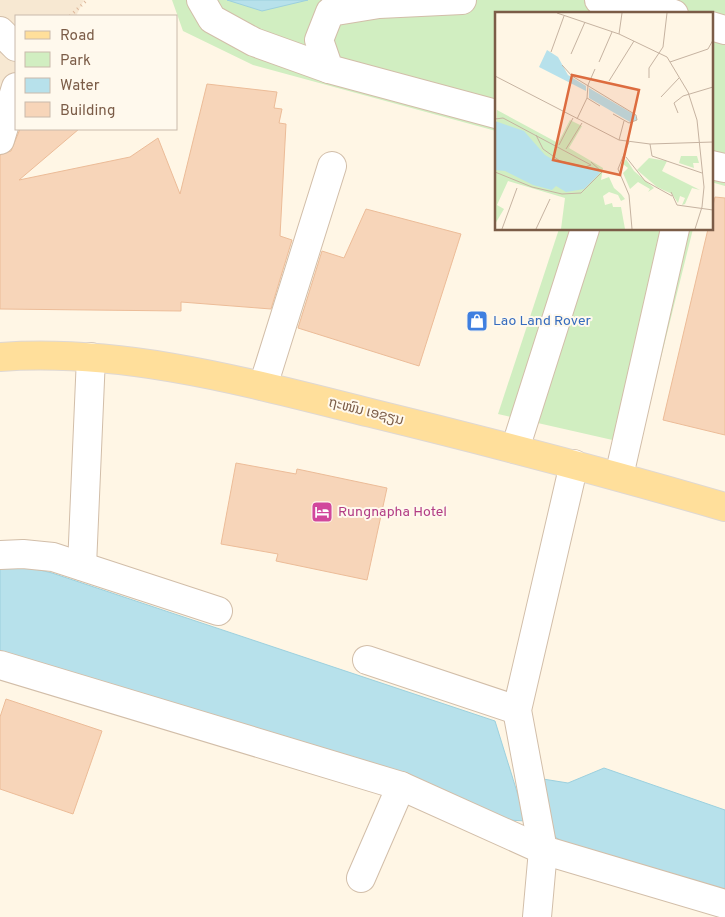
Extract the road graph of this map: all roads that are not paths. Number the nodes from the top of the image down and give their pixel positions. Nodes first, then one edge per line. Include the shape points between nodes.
1 (200, 0) edge
2 (462, 0) edge
3 (599, 0) edge
4 (667, 12) edge
5 (712, 26) edge
6 (725, 30) edge
7 (0, 31) edge
8 (15, 46) edge
9 (328, 69) junction
10 (15, 90) edge
11 (495, 114) edge
12 (0, 140) edge
13 (712, 165) edge
14 (332, 166) dead end
15 (725, 168) edge
16 (585, 230) edge
17 (675, 230) edge
18 (0, 357) edge
19 (91, 357) junction
20 (263, 386) junction
21 (515, 449) junction
22 (574, 464) junction
23 (619, 476) junction
24 (725, 507) edge
25 (0, 555) edge
26 (82, 566) junction
27 (218, 611) dead end
28 (367, 660) dead end
29 (0, 666) edge
30 (517, 710) junction
31 (401, 786) junction
32 (543, 844) junction
33 (361, 878) dead end
34 (725, 904) edge
35 (537, 917) edge

1 - 9 street via 212,19 220,24 254,42
2 - 9 street via 379,4 330,12 319,40
3 - 4 street via 644,5
5 - 6 street
7 - 8 street
9 - 11 street
10 - 12 street
13 - 15 street
14 - 20 street
16 - 21 street
17 - 23 street
18 - 19 main road, ຖະໜົນ ເອຊຽນ
19 - 20 main road, ຖະໜົນ ເອຊຽນ via 153,364
19 - 26 street
20 - 21 main road, ຖະໜົນ ເອຊຽນ
21 - 22 main road, ຖະໜົນ ເອຊຽນ
22 - 23 main road, ຖະໜົນ ເອຊຽນ
22 - 30 street
23 - 24 main road, ຖະໜົນ ເອຊຽນ
25 - 26 street via 53,557
26 - 27 street
28 - 30 street
29 - 31 street
30 - 32 street
31 - 32 street
31 - 33 street
32 - 34 street
32 - 35 street

